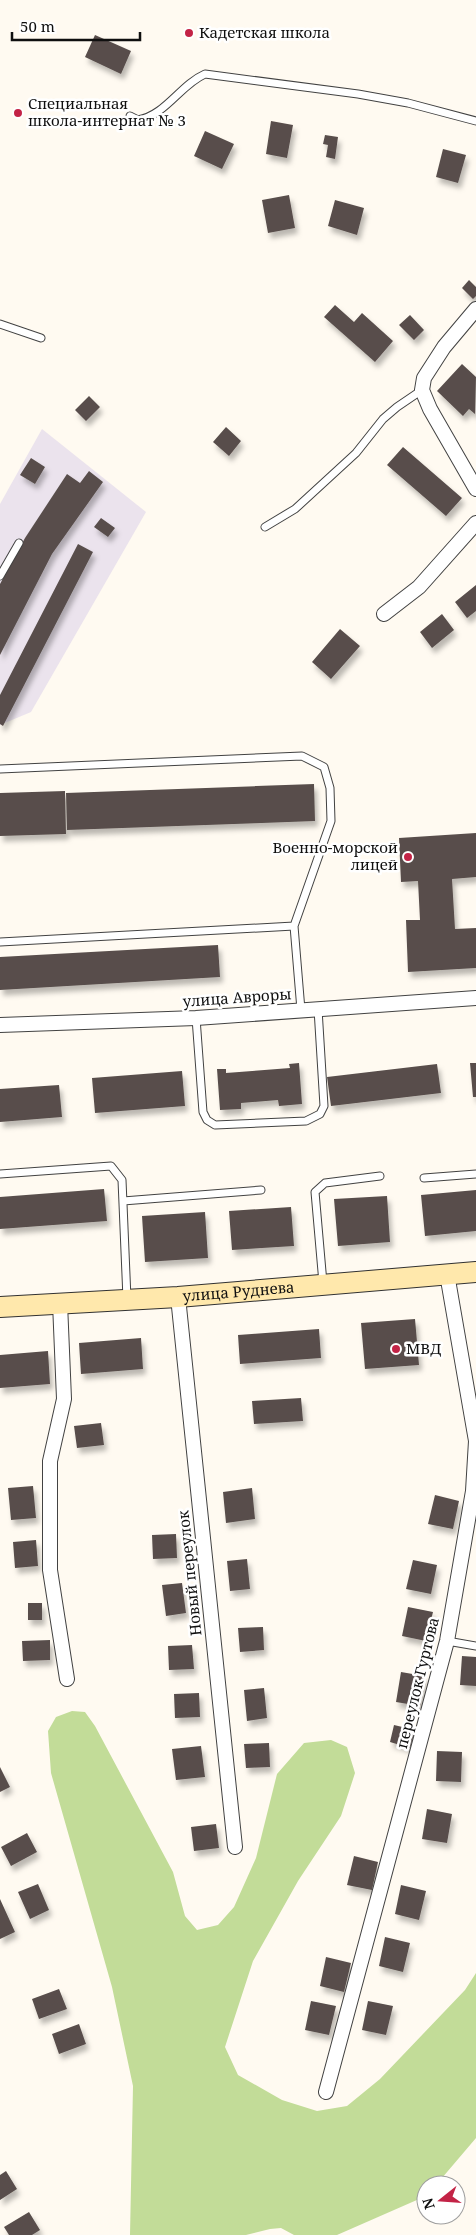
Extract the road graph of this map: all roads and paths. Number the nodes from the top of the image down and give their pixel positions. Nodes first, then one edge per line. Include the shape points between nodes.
1 (130, 116) dead end
2 (476, 121) edge
3 (476, 309) edge
4 (0, 324) edge
5 (40, 338) dead end
6 (422, 390) junction
7 (476, 489) edge
8 (476, 523) edge
9 (265, 527) dead end
10 (19, 543) dead end
11 (0, 576) edge
12 (384, 614) dead end
13 (0, 769) edge
14 (294, 926) junction
15 (0, 942) edge
16 (476, 998) edge
17 (318, 1009) junction
18 (301, 1010) junction
19 (196, 1018) junction
20 (0, 1025) edge
21 (0, 1174) edge
22 (476, 1174) edge
23 (380, 1176) dead end
24 (424, 1178) dead end
25 (261, 1190) dead end
26 (123, 1201) junction
27 (476, 1272) edge
28 (447, 1274) junction
29 (323, 1284) junction
30 (178, 1296) junction
31 (127, 1300) junction
32 (60, 1304) junction
33 (0, 1307) edge
34 (447, 1641) junction
35 (476, 1646) edge
36 (68, 1679) dead end
37 (235, 1847) dead end
38 (326, 2092) dead end

1 - 2 lane via 138,120 152,116 205,74 408,102
3 - 6 street via 444,347 424,378
4 - 5 lane
6 - 7 street
6 - 9 lane via 383,419 356,453 320,488 295,509
8 - 12 street via 418,587
10 - 11 lane
13 - 14 lane via 302,756 324,767 330,788 331,821
14 - 15 lane
14 - 18 lane
16 - 17 street, улица Авроры
17 - 18 street, улица Авроры
17 - 19 lane via 324,1106 320,1114 306,1121 215,1126 207,1120 203,1112
18 - 19 street, улица Авроры
19 - 20 street, улица Авроры
21 - 26 lane via 111,1166 122,1180
22 - 24 lane
23 - 29 lane via 325,1184 315,1192
25 - 26 lane
26 - 31 lane
27 - 28 main road, улица Руднева
28 - 29 main road, улица Руднева
28 - 34 street, переулок Гуртова via 476,1441 473,1491
29 - 30 main road, улица Руднева
30 - 31 main road, улица Руднева
30 - 37 street, Новый переулок
31 - 32 main road, улица Руднева
32 - 33 main road, улица Руднева
32 - 36 street via 64,1399 50,1461 50,1570
34 - 35 lane
34 - 38 street, переулок Гуртова

